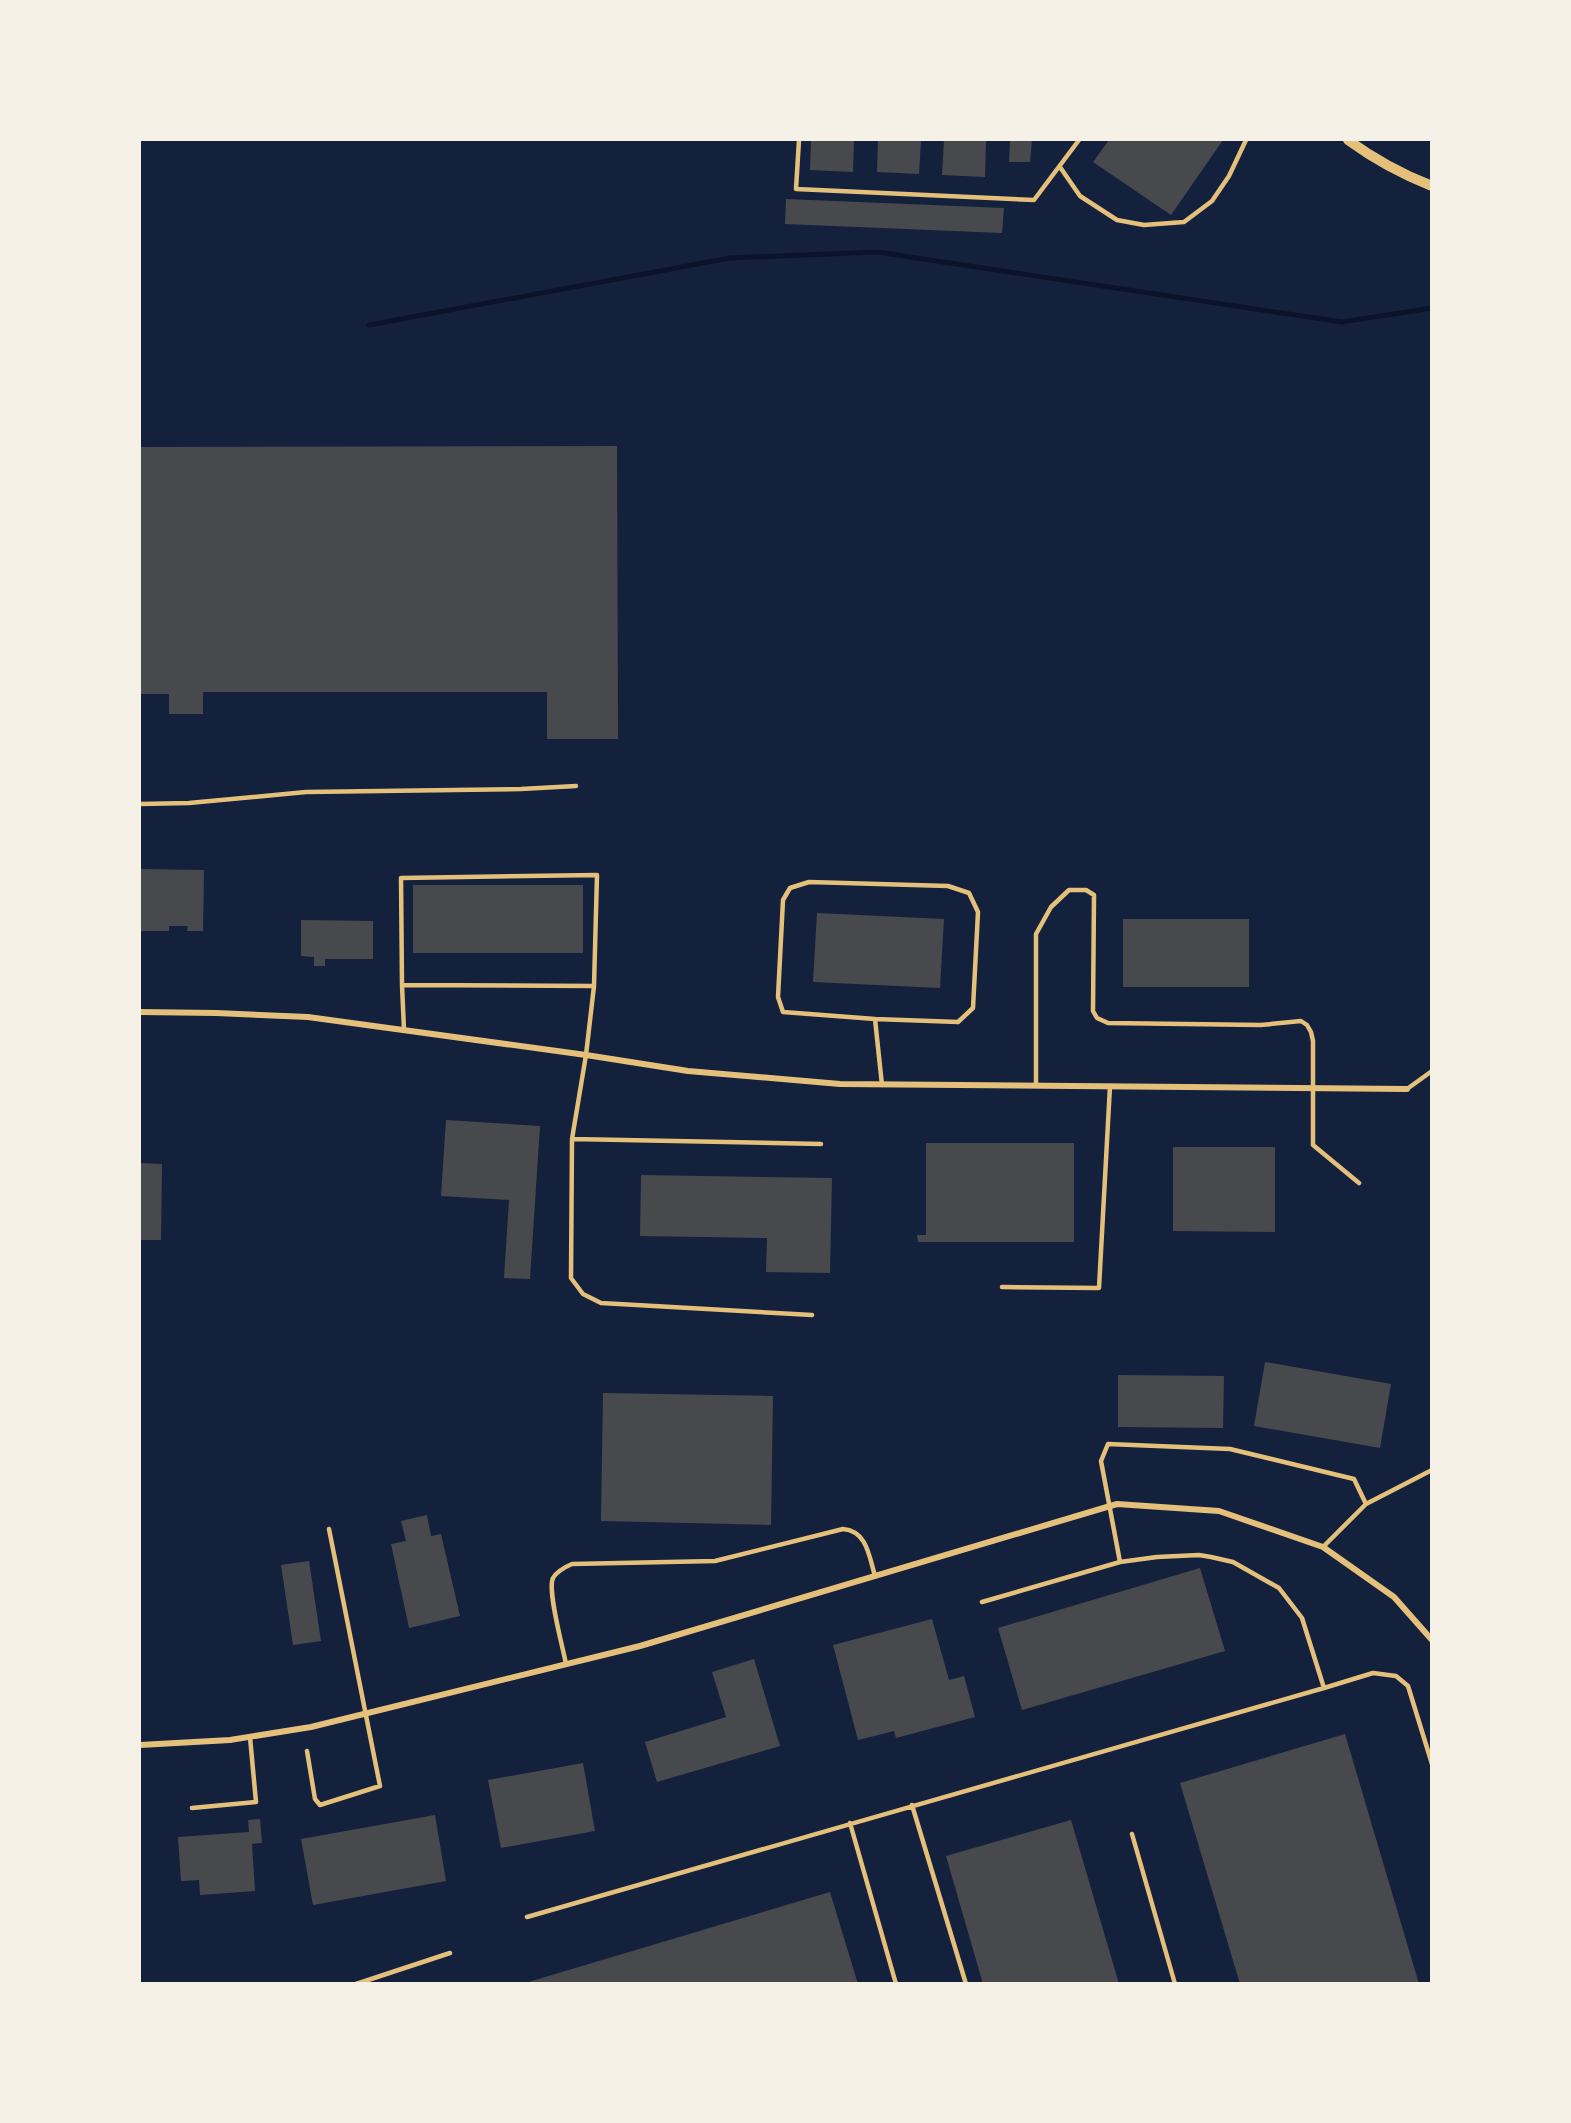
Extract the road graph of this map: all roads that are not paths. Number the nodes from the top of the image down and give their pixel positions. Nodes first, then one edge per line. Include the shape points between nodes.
1 (799, 140) edge
2 (1079, 140) edge
3 (1246, 140) edge
4 (1348, 140) edge
5 (1060, 167) junction
6 (1431, 186) edge
7 (576, 786) dead end
8 (140, 804) edge
9 (402, 985) junction
10 (594, 986) junction
11 (140, 1012) edge
12 (875, 1019) junction
13 (404, 1030) junction
14 (586, 1055) junction
15 (1431, 1071) edge
16 (882, 1085) junction
17 (1036, 1086) junction
18 (1110, 1086) junction
19 (1312, 1088) junction
20 (1407, 1089) joint
21 (572, 1139) junction
22 (821, 1144) dead end
23 (1359, 1183) dead end
24 (1002, 1287) dead end
25 (812, 1316) dead end
26 (1431, 1470) edge
27 (1366, 1504) junction
28 (1108, 1507) junction
29 (329, 1529) dead end
30 (1323, 1547) junction
31 (1120, 1562) junction
32 (875, 1576) junction
33 (982, 1602) dead end
34 (1431, 1640) edge
35 (566, 1664) junction
36 (1324, 1688) junction
37 (366, 1713) junction
38 (250, 1737) junction
39 (140, 1745) edge
40 (307, 1751) dead end
41 (1431, 1764) edge
42 (912, 1805) junction
43 (192, 1808) dead end
44 (850, 1823) junction
45 (1132, 1834) dead end
46 (527, 1917) dead end
47 (450, 1953) dead end
48 (356, 1983) edge
49 (896, 1983) edge
50 (966, 1983) edge
51 (1175, 1983) edge

1 - 5 lane via 796,189 1034,200
2 - 5 lane
3 - 5 lane via 1212,201 1184,222 1144,225 1117,220 1080,196
4 - 6 street via 1404,175
7 - 8 lane via 306,792
9 - 10 lane
9 - 10 lane via 400,878 597,875
9 - 13 lane
10 - 14 lane
11 - 13 street via 308,1017
12 - 12 lane via 958,1022 973,1008 978,912 969,893 948,886 810,882 790,888 783,900 777,997 783,1012
12 - 16 lane
13 - 14 street
14 - 16 street via 688,1071
14 - 21 lane
15 - 20 lane
16 - 17 street
17 - 18 street
17 - 19 lane via 1036,934 1051,907 1069,890 1086,890 1094,895 1093,1011 1097,1018 1108,1023 1260,1025 1301,1021 1311,1032
18 - 19 street
18 - 24 lane via 1099,1288
19 - 20 street
19 - 23 lane via 1312,1145
21 - 22 lane
21 - 25 lane via 571,1278 583,1294 601,1303
26 - 27 lane
27 - 28 lane via 1354,1479 1230,1449 1108,1444 1101,1461
27 - 30 lane
28 - 30 street via 1117,1504 1219,1511
28 - 31 lane
28 - 32 street
29 - 37 lane
30 - 34 street via 1394,1597
31 - 33 lane
31 - 36 lane via 1211,1557 1233,1562 1279,1588 1302,1618
32 - 35 street
32 - 35 lane via 862,1539 852,1530 843,1529 715,1561 572,1564 552,1580 551,1592
35 - 37 street
36 - 41 lane via 1373,1673 1396,1676 1408,1686
36 - 42 lane
37 - 38 street
37 - 40 lane via 380,1786 320,1805 315,1799
38 - 39 street
38 - 43 lane via 256,1802
42 - 44 lane
42 - 50 lane
44 - 46 lane
44 - 49 lane
45 - 51 lane
47 - 48 lane

